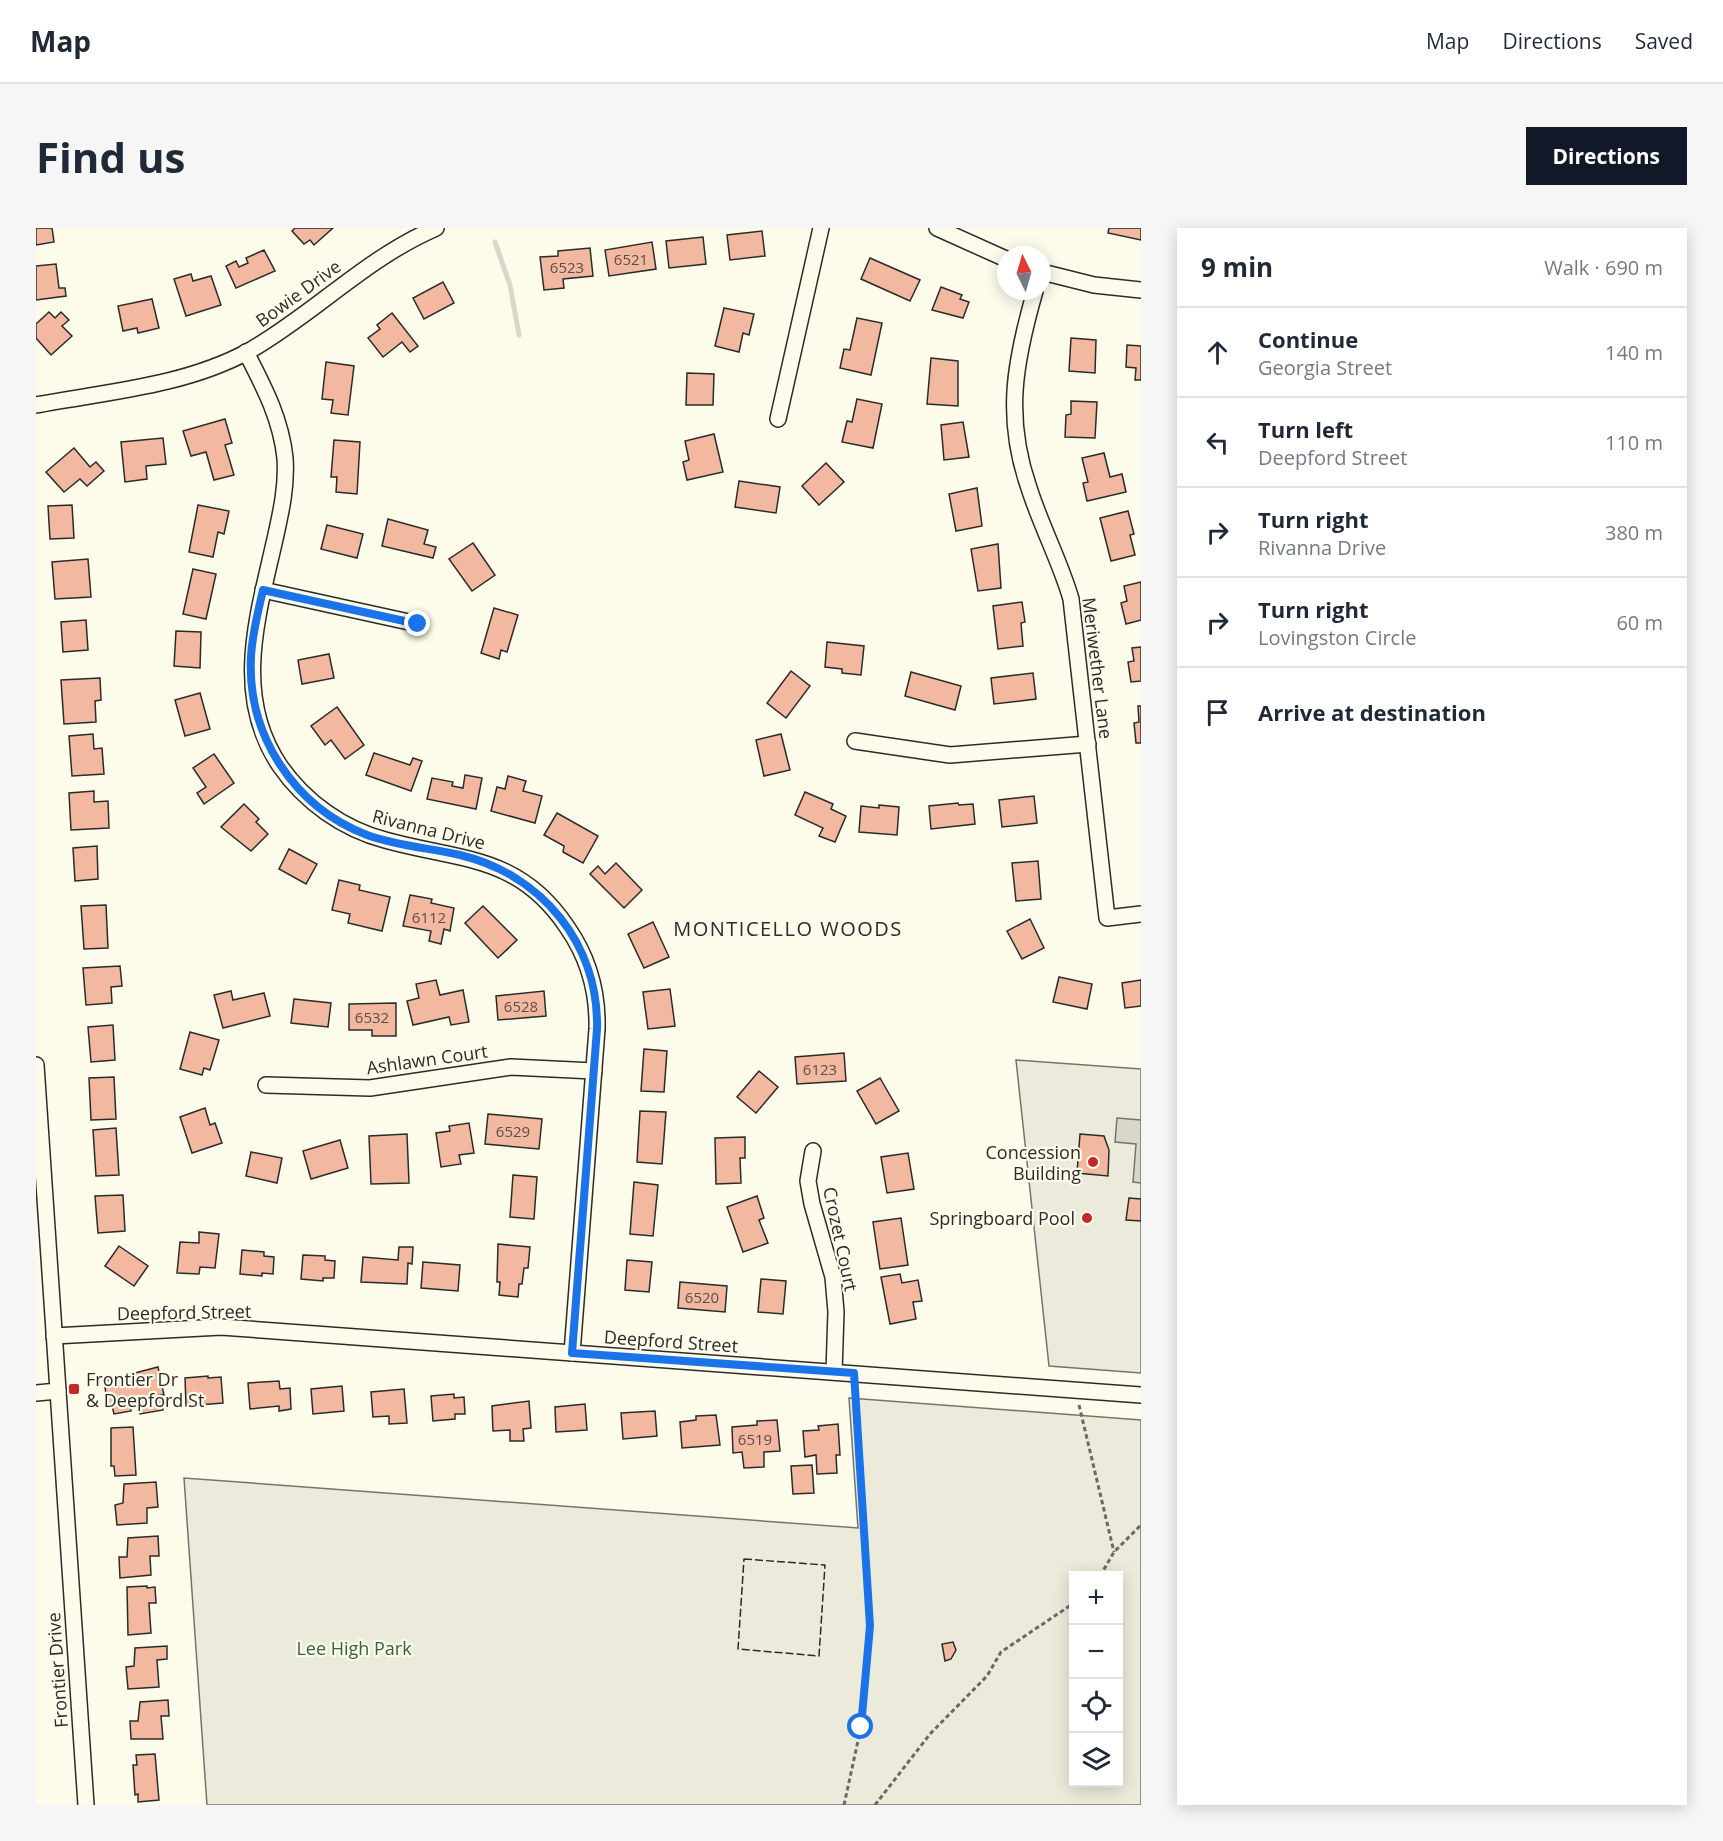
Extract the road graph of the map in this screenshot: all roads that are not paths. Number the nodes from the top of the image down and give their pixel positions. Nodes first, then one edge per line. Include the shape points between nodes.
1 (436, 228) edge
2 (821, 228) edge
3 (937, 228) edge
4 (997, 255) edge
5 (1051, 274) edge
6 (1141, 290) edge
7 (1033, 300) edge
8 (246, 352) junction
9 (36, 405) edge
10 (778, 418) dead end
11 (263, 590) junction
12 (418, 624) dead end
13 (855, 741) dead end
14 (1088, 744) junction
15 (1141, 914) edge
16 (36, 1065) edge
17 (594, 1071) junction
18 (266, 1085) dead end
19 (813, 1152) dead end
20 (40, 1181) edge
21 (54, 1336) junction
22 (572, 1353) junction
23 (834, 1372) junction
24 (58, 1391) junction
25 (36, 1393) edge
26 (1141, 1395) edge
27 (86, 1805) edge

1 - 8 street, Bowie Drive via 386,254 292,325
2 - 10 street
3 - 4 street
5 - 6 street via 1094,285
7 - 14 street, Meriwether Lane via 1016,366 1015,426 1028,487 1071,599
8 - 9 street, Bowie Drive via 166,381
8 - 11 street, Rivanna Drive via 275,412 285,459 283,505
11 - 12 street
11 - 17 street, Rivanna Drive via 252,641 251,682 260,726 280,766 311,801 348,826 386,841 488,864 517,878 546,900 574,936 592,978 598,1018
13 - 14 street via 950,755
14 - 15 street, Meriwether Lane via 1107,918
16 - 20 street, Frontier Drive
17 - 18 street, Ashlawn Court via 511,1067 370,1088
17 - 22 street, Rivanna Drive
19 - 23 street, Crozet Court via 808,1181 833,1277
20 - 21 street, Frontier Drive
21 - 22 street, Deepford Street via 221,1328
21 - 24 street, Frontier Drive
22 - 23 street, Deepford Street
23 - 26 street, Deepford Street
24 - 25 street
24 - 27 street, Frontier Drive

